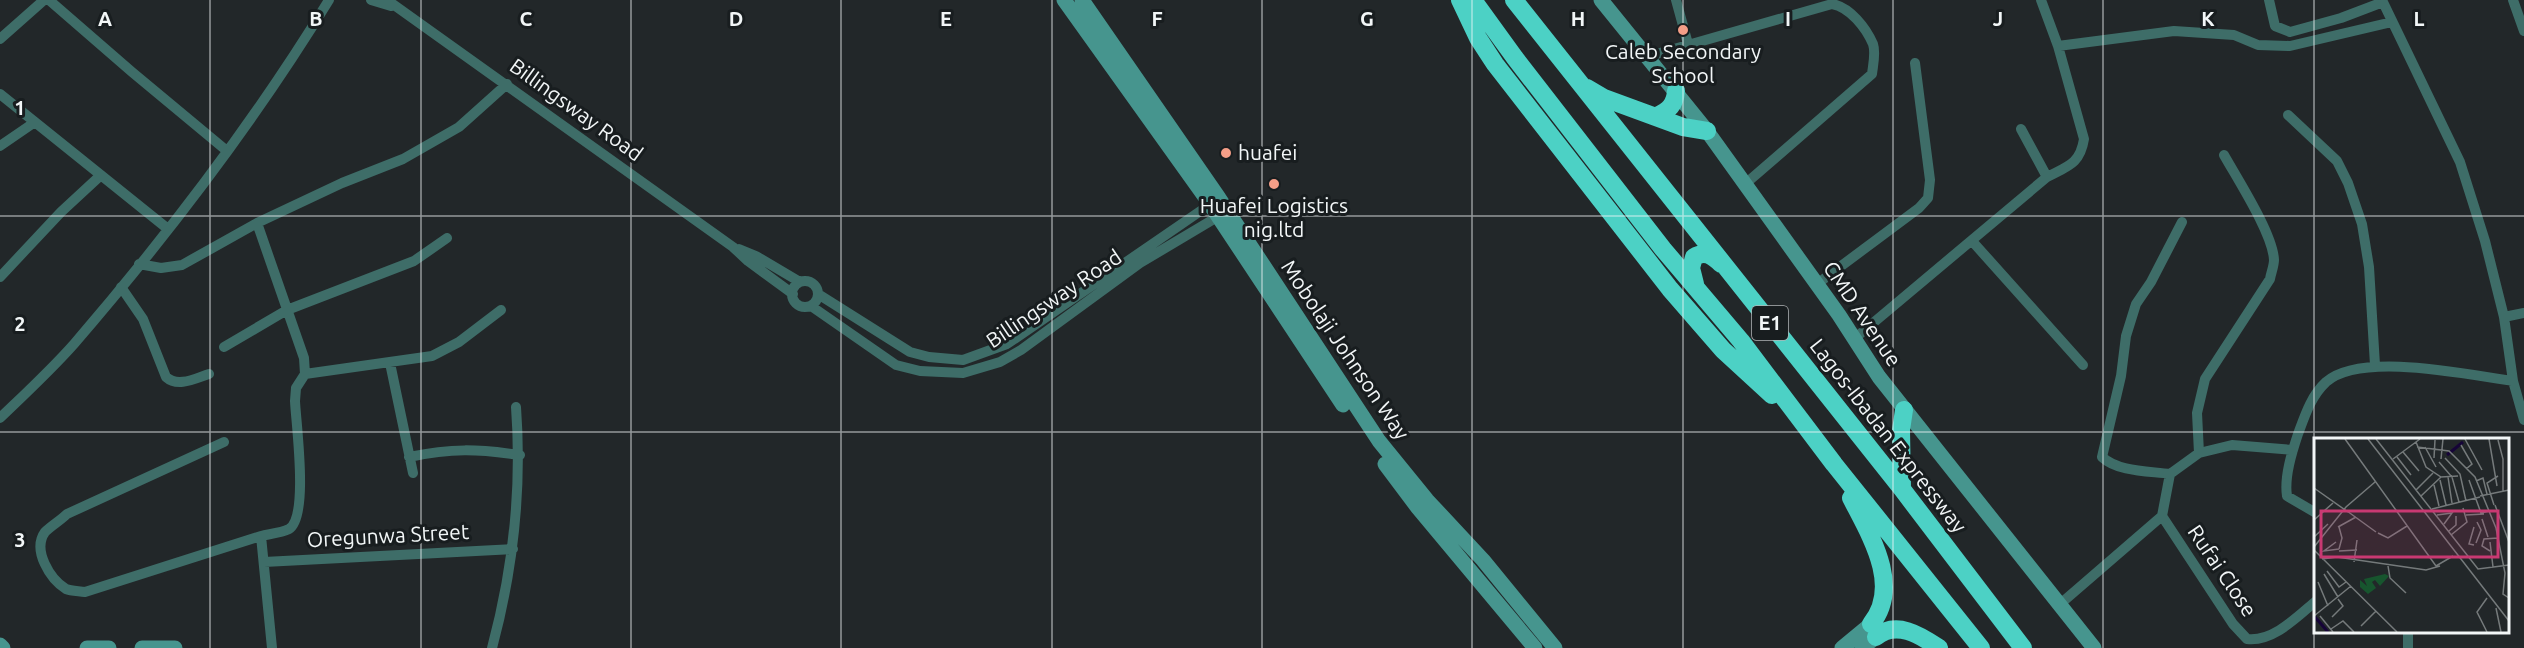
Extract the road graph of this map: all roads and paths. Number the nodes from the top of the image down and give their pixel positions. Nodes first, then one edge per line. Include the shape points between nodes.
1 (44, 0) edge
2 (50, 0) edge
3 (329, 0) edge
4 (371, 0) edge
5 (1064, 0) edge
6 (1082, 0) edge
7 (1460, 0) edge
8 (1473, 0) edge
9 (1514, 0) edge
10 (1601, 0) edge
11 (1676, 0) edge
12 (2041, 0) edge
13 (2269, 0) edge
14 (2513, 0) edge
15 (2383, 1) edge
16 (390, 3) edge
17 (2392, 22) junction
18 (2524, 30) edge
19 (0, 39) edge
20 (1688, 44) junction
21 (2058, 46) junction
22 (1646, 57) junction
23 (1915, 63) dead end
24 (1576, 80) junction
25 (507, 84) junction
26 (1676, 91) junction
27 (0, 94) edge
28 (2288, 115) dead end
29 (1657, 116) junction
30 (35, 122) junction
31 (2021, 129) dead end
32 (1707, 131) junction
33 (0, 146) edge
34 (227, 151) junction
35 (2224, 155) dead end
36 (101, 175) junction
37 (2047, 177) junction
38 (1744, 185) junction
39 (1218, 208) junction
40 (2182, 222) dead end
41 (257, 223) junction
42 (168, 229) junction
43 (447, 238) dead end
44 (1972, 242) junction
45 (733, 247) junction
46 (139, 264) junction
47 (1731, 273) junction
48 (0, 277) edge
49 (800, 282) junction
50 (1695, 284) junction
51 (1817, 284) junction
52 (121, 287) junction
53 (793, 294) junction
54 (818, 294) junction
55 (811, 306) junction
56 (287, 310) junction
57 (501, 310) dead end
58 (2524, 313) edge
59 (2504, 317) junction
60 (1854, 339) junction
61 (224, 347) dead end
62 (390, 363) junction
63 (2083, 365) dead end
64 (2375, 365) junction
65 (209, 374) dead end
66 (305, 374) junction
67 (2513, 381) junction
68 (516, 407) dead end
69 (1791, 408) junction
70 (1904, 410) junction
71 (0, 418) edge
72 (2524, 420) edge
73 (224, 442) dead end
74 (2293, 450) junction
75 (2199, 453) junction
76 (520, 455) junction
77 (409, 458) junction
78 (1834, 464) junction
79 (413, 473) dead end
80 (2170, 474) junction
81 (1902, 489) junction
82 (2314, 512) edge
83 (2162, 516) junction
84 (261, 536) junction
85 (513, 549) junction
86 (264, 562) junction
87 (2314, 603) edge
88 (2060, 605) junction
89 (1869, 636) edge
90 (87, 648) edge
91 (109, 648) edge
92 (142, 648) edge
93 (175, 648) edge
94 (272, 648) edge
95 (492, 648) edge
96 (1535, 648) edge
97 (1555, 648) edge
98 (1842, 648) edge
99 (1939, 648) edge
100 (1981, 648) edge
101 (2023, 648) edge
102 (2094, 648) edge

1 - 19 street
2 - 34 street
3 - 34 street
4 - 16 street, Billingsway Road
5 - 39 street, Mobolaji Johnson Way
6 - 39 street, Mobolaji Johnson Way
7 - 69 highway via 1495,64 1670,289 1740,366
8 - 50 highway, E1 via 1663,249
9 - 24 highway, Lagos-Ibadan Expressway / E1
10 - 22 street, CMD Avenue
11 - 20 street
12 - 21 street
13 - 15 street via 2275,26 2290,32
14 - 18 street
15 - 17 street
16 - 25 street, Billingsway Road
17 - 21 street via 2290,46 2258,45 2234,34 2184,31
17 - 59 street via 2460,162 2486,241
20 - 22 street
20 - 38 street via 1832,4 1849,12 1874,46 1872,74
21 - 37 street via 2084,139 2076,161
22 - 26 street, CMD Avenue
23 - 51 street via 1930,180 1928,198
24 - 29 highway via 1590,92
24 - 47 highway, Lagos-Ibadan Expressway / E1
25 - 41 street via 459,127 403,159
25 - 45 street, Billingsway Road
26 - 29 highway via 1669,110
26 - 32 street, CMD Avenue
27 - 30 street
28 - 64 street via 2337,161 2348,183 2362,224 2369,267
29 - 32 highway via 1683,127
30 - 33 street
30 - 36 street
31 - 37 street
32 - 38 street, CMD Avenue
34 - 42 street
35 - 75 street via 2259,219 2274,262 2270,279 2205,379 2197,413
36 - 42 street
36 - 48 street
37 - 44 street
38 - 51 street, CMD Avenue
39 - 54 street, Billingsway Road via 1007,344 963,360 910,352
39 - 55 street, Billingsway Road via 1021,350 1000,362 963,373 920,371 896,364
39 - 96 street, Mobolaji Johnson Way via 1371,447
39 - 97 street, Mobolaji Johnson Way via 1379,441
40 - 80 street via 2136,304 2102,457 2109,464
41 - 46 street via 182,265 161,268
41 - 56 street
42 - 46 street
43 - 56 street via 414,261
44 - 60 street
44 - 63 street
45 - 49 street, Billingsway Road
45 - 53 street, Billingsway Road
46 - 52 street
47 - 50 highway via 1713,256 1698,255 1692,263
47 - 81 highway, Lagos-Ibadan Expressway / E1
49 - 53 street
49 - 54 street via 812,283
50 - 69 highway, E1
51 - 60 street, CMD Avenue
52 - 65 street via 143,319 166,377 178,383
52 - 71 street via 73,345
53 - 55 street via 798,304
54 - 55 street
56 - 61 street
56 - 66 street via 304,358
57 - 62 street via 459,342 432,356
58 - 59 street
59 - 67 street
60 - 70 street, CMD Avenue
62 - 66 street
62 - 77 street
64 - 67 street
64 - 74 street via 2350,370 2328,381 2315,394
66 - 84 street via 296,388 295,400 301,500 297,518 290,528
67 - 72 street
68 - 76 street
69 - 78 highway, E1
70 - 81 highway
70 - 88 street, CMD Avenue
73 - 84 street via 67,514 45,532 40,543 46,568 68,590 85,592
74 - 75 street via 2232,445
74 - 82 street via 2287,496
75 - 80 street
76 - 77 street via 474,449 443,450
76 - 85 street
77 - 79 street
78 - 89 highway via 1872,539 1880,564 1883,604
78 - 100 highway, E1
80 - 83 street
81 - 101 highway, Lagos-Ibadan Expressway / E1
83 - 87 street, Rufai Close via 2247,639 2278,632
83 - 88 street
84 - 86 street
85 - 86 street, Oregunwa Street
85 - 95 street
86 - 94 street
88 - 102 street, CMD Avenue
89 - 98 street
89 - 99 highway via 1898,629 1923,637
90 - 91 street
92 - 93 street

